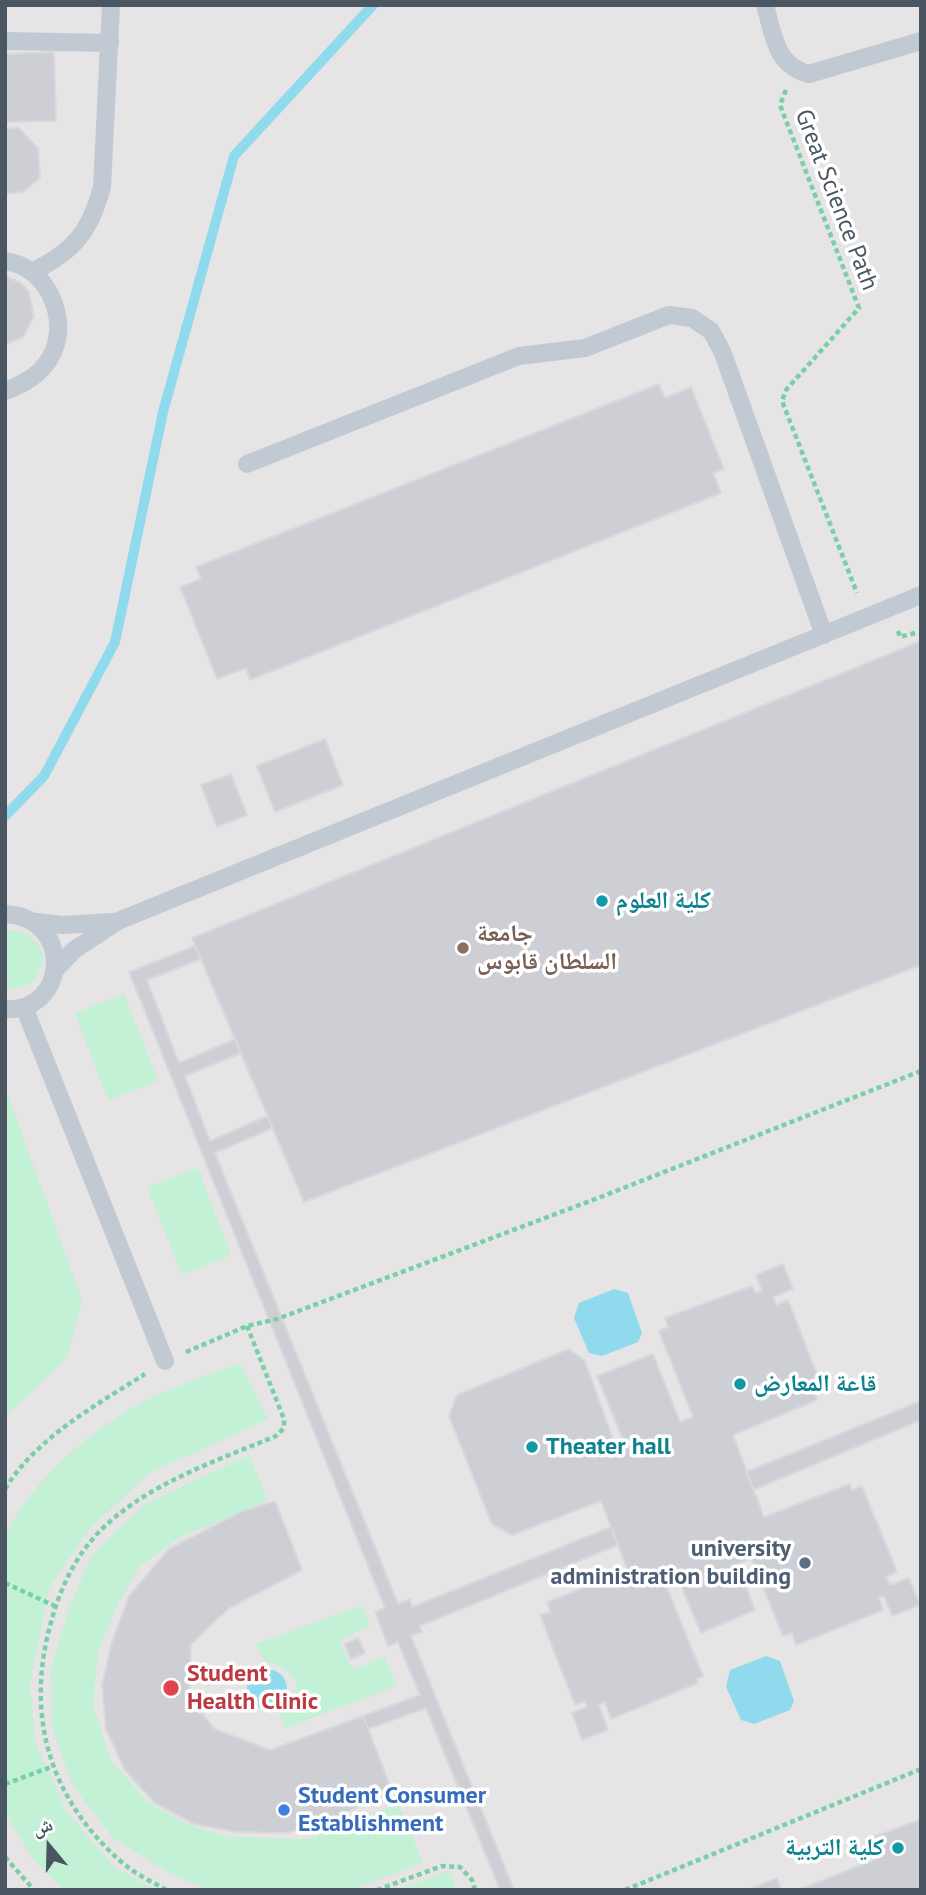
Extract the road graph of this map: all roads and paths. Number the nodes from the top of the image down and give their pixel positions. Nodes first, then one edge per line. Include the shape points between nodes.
1 (111, 5) edge
2 (765, 5) edge
3 (5, 41) edge
4 (921, 41) edge
5 (110, 43) junction
6 (793, 70) junction
7 (5, 261) edge
8 (32, 272) junction
9 (5, 391) edge
10 (247, 464) dead end
11 (921, 595) edge
12 (858, 597) dead end
13 (824, 635) junction
14 (5, 914) edge
15 (118, 921) junction
16 (36, 922) junction
17 (55, 969) junction
18 (24, 1007) junction
19 (5, 1009) edge
20 (921, 1071) edge
21 (247, 1326) junction
22 (165, 1361) junction
23 (5, 1489) edge
24 (5, 1583) edge
25 (55, 1606) junction
26 (51, 1767) junction
27 (921, 1769) edge
28 (5, 1784) edge
29 (5, 1857) edge
30 (34, 1890) edge
31 (166, 1890) edge
32 (377, 1890) edge
33 (475, 1890) edge
34 (625, 1890) edge

1 - 5 lane
2 - 6 lane via 782,59
3 - 5 lane
4 - 6 lane via 824,71
5 - 8 lane via 103,187 95,215 65,253
6 - 12 path, Great Science Path via 780,105 859,308 786,390 782,401
7 - 8 lane
8 - 9 lane via 50,291 58,314 57,340 47,363 29,381
10 - 13 lane via 519,356 585,348 669,315 692,318 711,331 722,351
11 - 13 lane
13 - 15 lane
14 - 16 lane
15 - 16 lane
15 - 17 lane via 95,934
16 - 17 lane via 52,943
17 - 18 lane via 50,985
18 - 19 lane
18 - 22 lane
20 - 21 path via 585,1203 277,1319
21 - 22 path
21 - 25 path via 284,1428 276,1436 139,1500 99,1532 69,1571
22 - 23 path via 63,1427
24 - 25 path
25 - 26 path via 43,1654 39,1701
26 - 28 path
26 - 31 path via 96,1835 126,1866
27 - 34 path
29 - 30 path
32 - 33 path via 442,1866 460,1867

